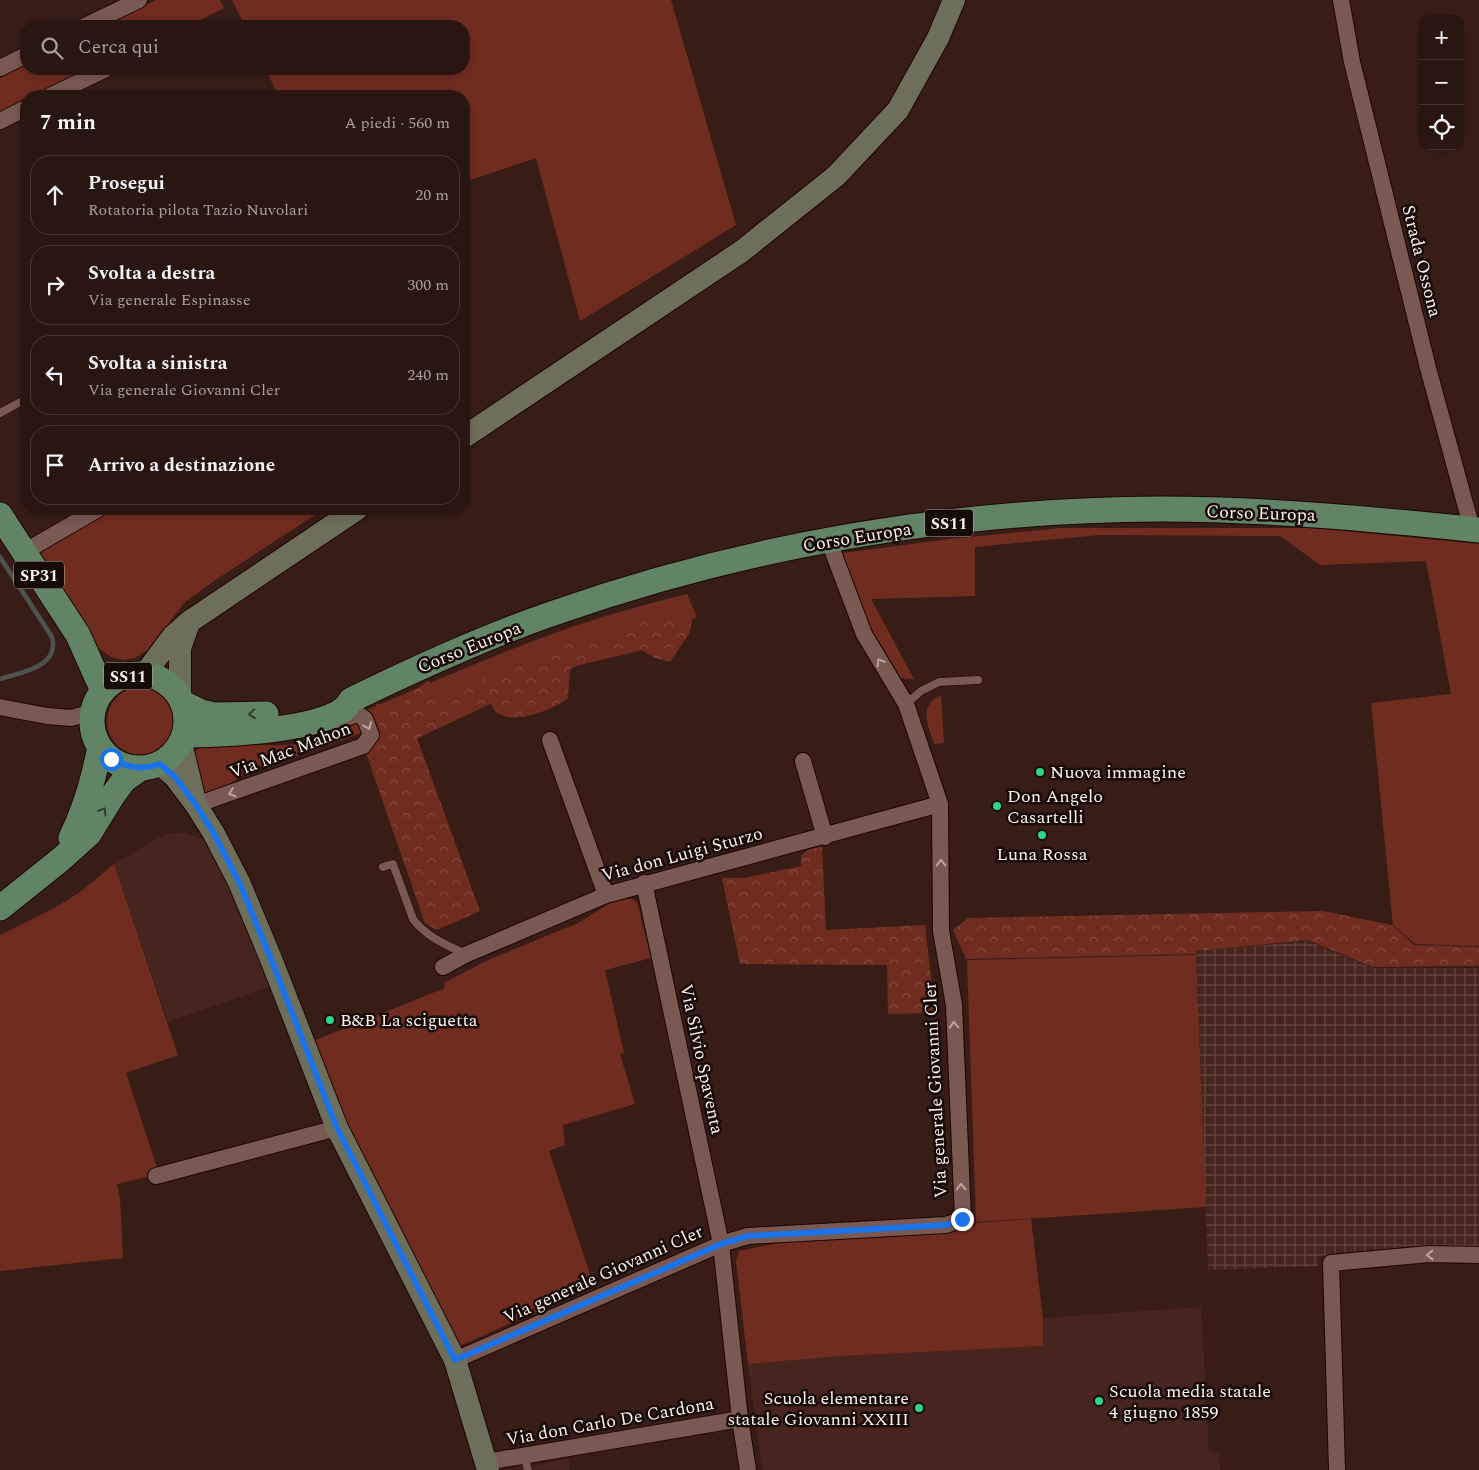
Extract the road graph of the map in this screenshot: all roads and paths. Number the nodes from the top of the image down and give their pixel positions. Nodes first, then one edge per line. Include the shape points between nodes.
1 (139, 0) edge
2 (954, 0) edge
3 (1341, 0) edge
4 (98, 20) edge
5 (20, 58) edge
6 (0, 68) edge
7 (94, 75) edge
8 (62, 90) edge
9 (20, 111) edge
10 (0, 121) edge
11 (20, 402) edge
12 (0, 413) edge
13 (470, 433) edge
14 (0, 515) edge
15 (88, 515) edge
16 (348, 515) edge
17 (1475, 530) edge
18 (828, 539) junction
19 (24, 552) junction
20 (190, 622) junction
21 (78, 635) junction
22 (141, 675) junction
23 (978, 680) dead end
24 (351, 700) junction
25 (181, 701) junction
26 (98, 702) junction
27 (906, 704) junction
28 (0, 707) edge
29 (243, 732) junction
30 (183, 739) junction
31 (550, 740) dead end
32 (100, 747) junction
33 (803, 760) dead end
34 (150, 766) junction
35 (940, 804) junction
36 (196, 805) junction
37 (825, 837) junction
38 (60, 860) junction
39 (383, 867) dead end
40 (644, 884) junction
41 (606, 894) junction
42 (0, 908) edge
43 (465, 955) junction
44 (443, 967) dead end
45 (337, 1128) junction
46 (156, 1176) dead end
47 (721, 1244) junction
48 (1479, 1255) edge
49 (455, 1360) junction
50 (740, 1418) junction
51 (487, 1466) edge
52 (527, 1466) edge
53 (748, 1470) edge
54 (1336, 1470) edge

1 - 4 street
2 - 13 street via 938,38 898,110 836,176 742,251
3 - 17 street, Strada Ossona via 1352,62 1430,378
5 - 6 street
7 - 8 street
9 - 10 street
11 - 12 lane
14 - 19 main road, SP31
15 - 19 street
16 - 20 street
17 - 18 main road, Corso Europa / SS11 via 1309,514 1161,509 974,520
18 - 24 main road, Corso Europa / SS11 via 696,569 554,613 437,658
27 -> 18 street, Via generale Giovanni Cler via 864,634
19 - 21 main road, SP31
20 - 22 street via 173,636
20 - 25 street via 180,648
21 - 22 main road, SP31 via 106,660
21 - 26 main road, SP31
22 - 25 main road, SS11 via 158,678 171,687
22 - 26 main road, SS11 via 113,682
23 - 27 lane via 939,682
24 -> 25 main road, Corso Europa / SS11 via 338,697 300,709 247,715 214,715
24 - 29 main road, Corso Europa / SS11 via 344,708 313,722
25 - 30 main road via 186,719
26 - 28 street via 71,718
26 - 32 main road, SS11 via 93,730
27 - 35 street, Via generale Giovanni Cler
29 - 30 main road, Corso Europa / SS11
29 -> 36 street, Via Mac Mahon via 254,738 294,737 358,714 366,719 371,735 363,746
30 - 34 main road via 172,755
30 - 36 street
31 - 41 street
32 - 34 main road via 111,759 125,766
32 - 38 main road via 84,811
33 - 37 street
34 - 36 street via 175,777
38 -> 34 main road via 89,834 124,780
35 - 37 street, Via don Luigi Sturzo
47 -> 35 street, Via generale Giovanni Cler via 748,1236 946,1225 962,1219 954,1005 941,931
36 - 45 street via 239,882
37 - 40 street, Via don Luigi Sturzo
38 - 42 main road
39 - 43 lane via 393,864 417,926
40 - 41 street, Via don Luigi Sturzo
40 - 47 street, Via Silvio Spaventa
41 - 43 street, Via don Luigi Sturzo
43 - 44 street, Via don Luigi Sturzo
45 - 46 street
45 - 49 street
47 - 49 street, Via generale Giovanni Cler
47 - 50 street, Via Silvio Spaventa
48 -> 54 street via 1429,1254 1331,1263
49 - 51 street
50 - 52 street, Via don Carlo De Cardona
50 - 53 street, Via Silvio Spaventa
51 - 52 street, Via don Carlo De Cardona

